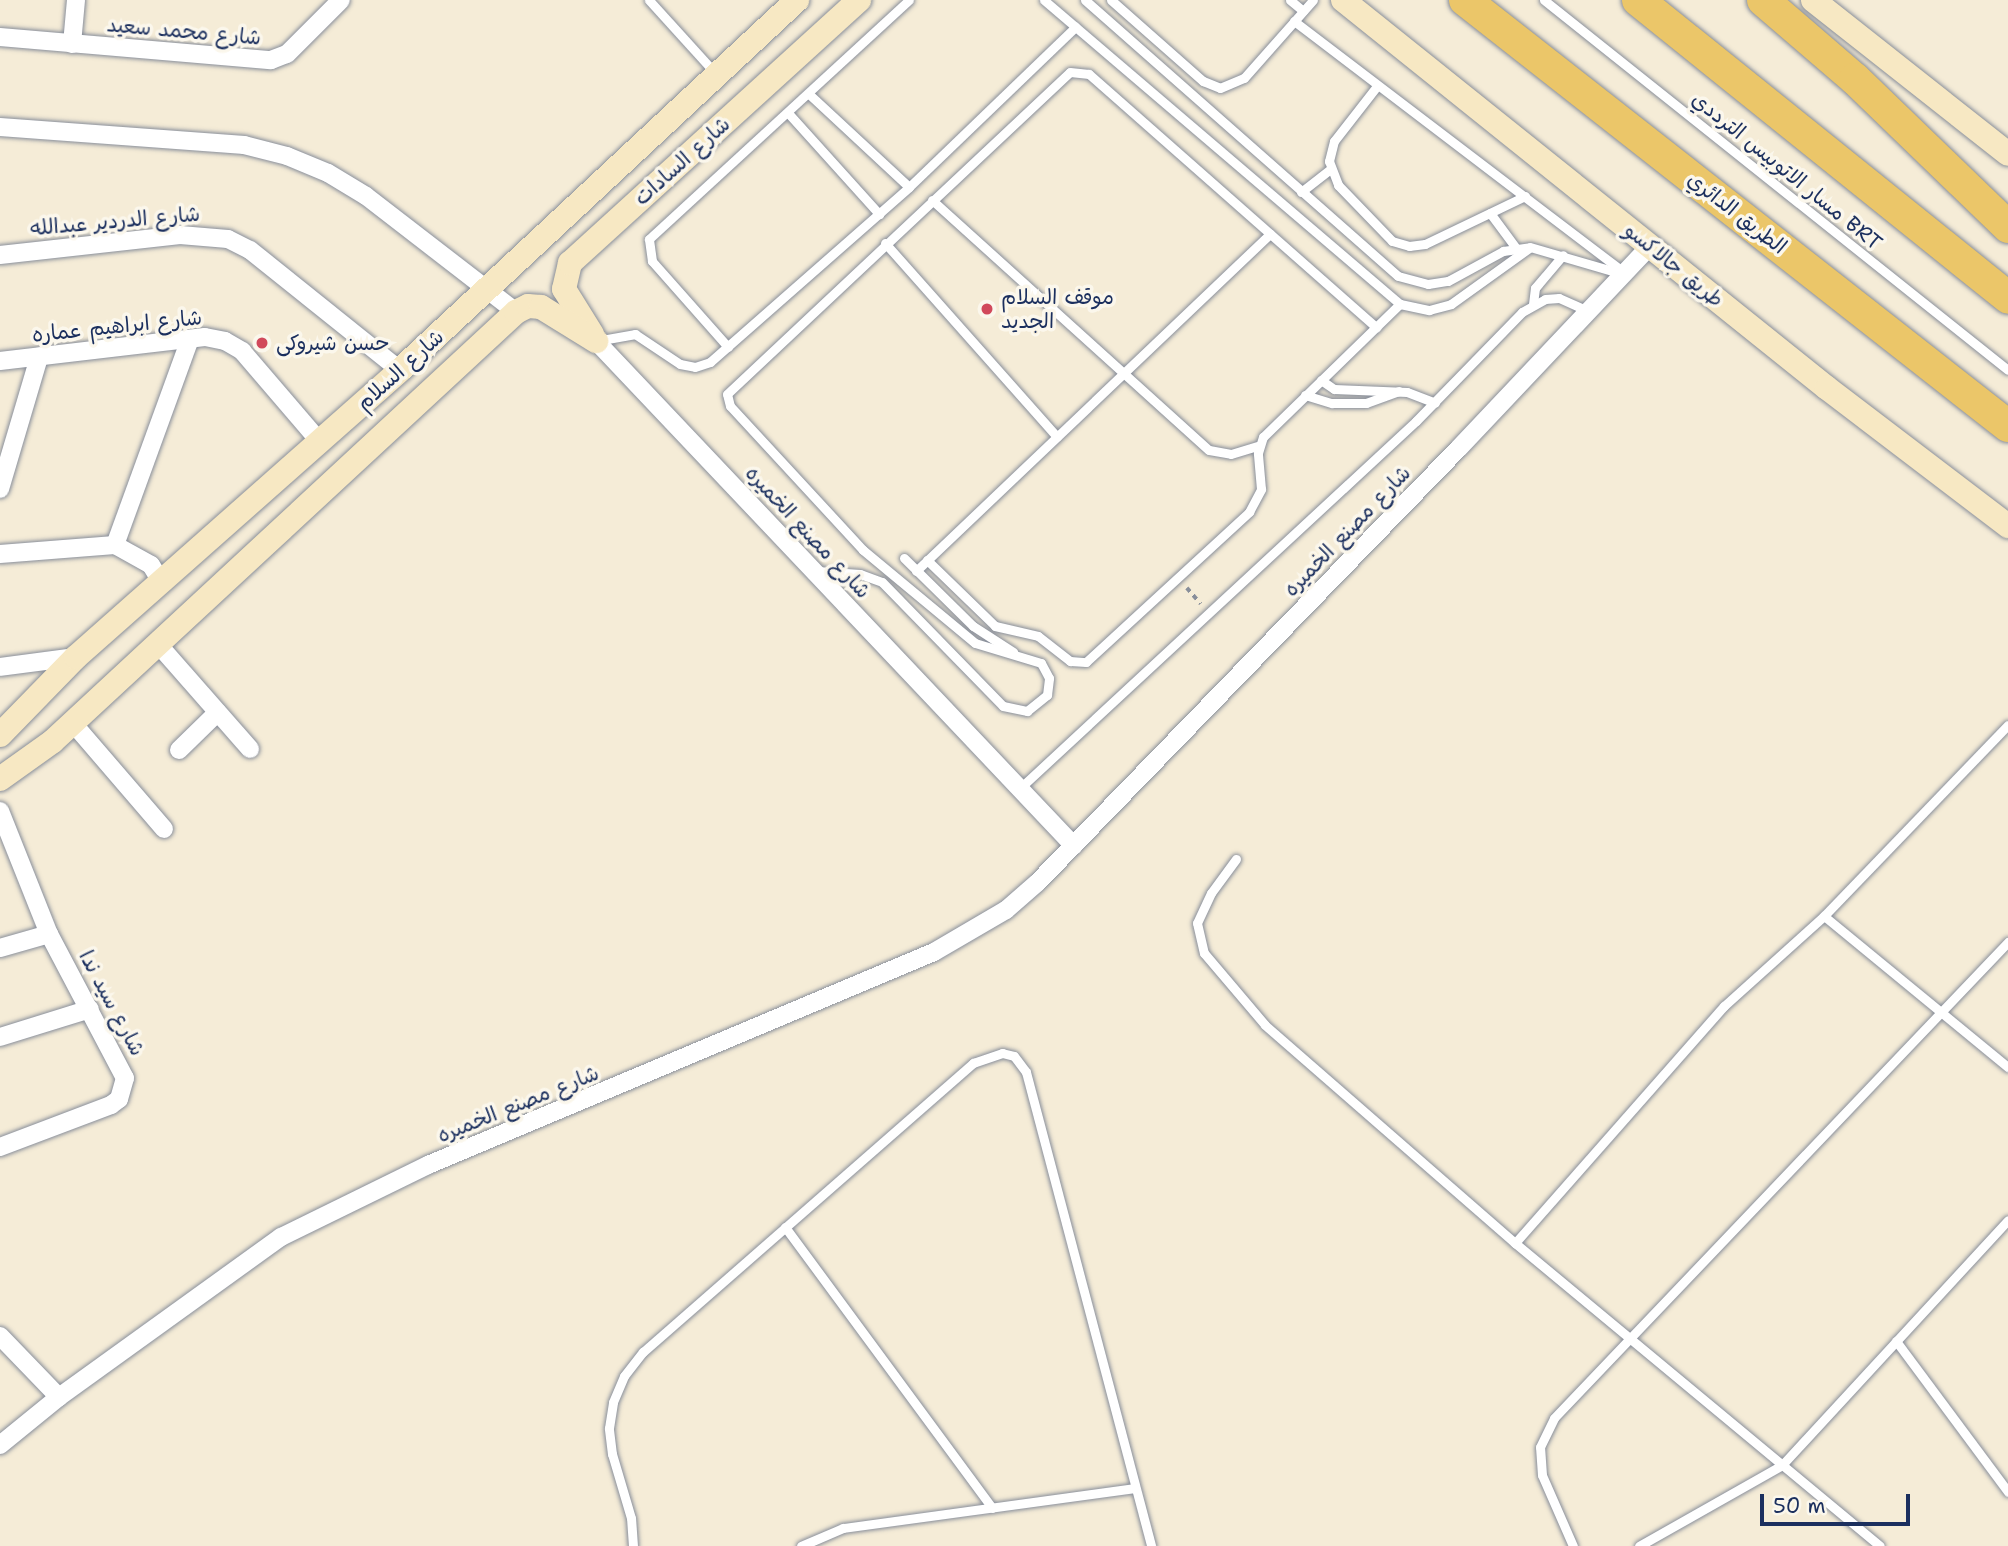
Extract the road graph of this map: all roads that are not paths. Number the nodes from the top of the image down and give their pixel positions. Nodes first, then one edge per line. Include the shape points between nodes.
1 (76, 0) edge
2 (341, 0) edge
3 (649, 0) edge
4 (797, 0) edge
5 (859, 0) edge
6 (909, 0) edge
7 (1044, 0) edge
8 (1085, 0) edge
9 (1111, 0) edge
10 (1290, 0) edge
11 (1313, 0) edge
12 (1343, 0) edge
13 (1465, 0) edge
14 (1544, 0) edge
15 (1638, 0) edge
16 (1763, 0) edge
17 (1813, 0) edge
18 (1303, 12) junction
19 (1294, 21) junction
20 (1075, 27) junction
21 (0, 37) edge
22 (72, 44) junction
23 (717, 75) junction
24 (1377, 86) junction
25 (810, 95) junction
26 (789, 114) junction
27 (672, 118) junction
28 (0, 127) edge
29 (2008, 154) edge
30 (1330, 169) junction
31 (909, 187) junction
32 (653, 188) junction
33 (1301, 192) junction
34 (1525, 196) junction
35 (932, 200) junction
36 (1490, 213) junction
37 (879, 214) junction
38 (2008, 227) edge
39 (1270, 234) junction
40 (885, 243) junction
41 (1650, 246) junction
42 (1530, 247) junction
43 (1516, 248) junction
44 (0, 255) edge
45 (1563, 255) junction
46 (1626, 275) junction
47 (488, 289) junction
48 (2008, 298) edge
49 (1400, 304) junction
50 (1533, 304) junction
51 (516, 312) junction
52 (1590, 312) junction
53 (1376, 327) junction
54 (190, 338) junction
55 (596, 341) junction
56 (728, 347) junction
57 (39, 357) junction
58 (0, 361) edge
59 (400, 370) junction
60 (2008, 370) edge
61 (1125, 372) junction
62 (1321, 380) junction
63 (1399, 391) junction
64 (1305, 395) junction
65 (1434, 403) junction
66 (2008, 426) edge
67 (1057, 437) junction
68 (320, 442) junction
69 (1260, 445) junction
70 (0, 489) edge
71 (2008, 526) edge
72 (115, 545) junction
73 (0, 554) edge
74 (904, 558) dead end
75 (927, 560) junction
76 (813, 570) junction
77 (916, 570) junction
78 (162, 583) junction
79 (957, 612) junction
80 (947, 621) junction
81 (158, 643) junction
82 (1016, 654) junction
83 (76, 657) junction
84 (0, 667) edge
85 (218, 712) junction
86 (72, 722) junction
87 (2008, 725) edge
88 (0, 735) edge
89 (250, 749) dead end
90 (179, 750) dead end
91 (0, 779) edge
92 (1019, 789) junction
93 (0, 811) edge
94 (164, 829) dead end
95 (1074, 846) junction
96 (1236, 859) dead end
97 (1824, 916) junction
98 (50, 934) junction
99 (2008, 942) edge
100 (0, 948) edge
101 (90, 1009) junction
102 (1941, 1013) junction
103 (0, 1037) edge
104 (2008, 1067) edge
105 (0, 1147) edge
106 (2008, 1220) edge
107 (785, 1227) junction
108 (1515, 1243) junction
109 (0, 1336) edge
110 (1632, 1340) junction
111 (1896, 1341) junction
112 (58, 1397) junction
113 (0, 1445) edge
114 (1782, 1465) junction
115 (1134, 1488) junction
116 (2008, 1492) edge
117 (992, 1508) junction
118 (633, 1546) edge
119 (801, 1546) edge
120 (1151, 1546) edge
121 (1573, 1546) edge
122 (1639, 1546) edge
123 (1880, 1546) edge

1 - 22 street
2 - 22 street, شارع محمد سعيد via 288,54 271,60
3 - 23 lane
4 - 23 street, شارع السلام
5 - 32 street, شارع السادات
6 - 25 lane
7 - 20 lane
8 - 33 lane
9 - 19 lane via 1203,81 1220,88 1244,78
10 - 18 lane
11 - 18 lane
12 - 41 street, طريق جالاكسو
13 - 66 highway, الطريق الدائري
14 - 60 lane, مسار الاتوبيس الترددي BRT
15 - 48 highway
16 - 38 highway via 1855,79
17 - 29 street
18 - 19 lane
19 - 24 lane
20 - 31 lane
20 - 49 lane
21 - 22 street, شارع محمد سعيد
23 - 27 street, شارع السلام
24 - 30 lane via 1334,141
24 - 34 lane
25 - 26 lane
25 - 31 lane
26 - 37 lane
26 - 56 lane via 655,231 648,244 652,261
27 - 32 street
27 - 47 street, شارع السلام
28 - 47 street via 244,145 288,156 366,196
30 - 33 lane
30 - 36 lane via 1338,185 1400,245 1426,244
31 - 37 lane
32 - 55 street, شارع السادات via 566,269 566,295
33 - 43 lane via 1398,276 1417,283 1448,281
34 - 36 lane
34 - 46 lane
35 - 39 lane via 1064,77 1078,71 1090,74
35 - 40 lane
35 - 61 lane
36 - 43 lane
37 - 56 lane
39 - 53 lane
39 - 61 lane
40 - 67 lane
40 - 80 lane via 731,386 727,400 863,550
41 - 46 street, شارع مصنع الخميره
41 - 71 street, طريق جالاكسو
42 - 43 lane
42 - 45 lane
42 - 49 lane via 1451,304 1429,310
44 - 59 street, شارع الدردير عبدالله via 180,235 228,239 250,250
45 - 46 lane
45 - 50 lane via 1535,288
46 - 52 street, شارع مصنع الخميره
47 - 51 street
47 - 59 street, شارع السلام
49 - 53 lane
50 - 52 lane via 1559,298
50 - 65 lane
51 - 55 street via 528,306 541,307
51 - 81 street, شارع السلام
52 - 95 street, شارع مصنع الخميره
53 - 62 lane
54 - 57 street, شارع ابراهيم عماره
54 - 68 street, شارع ابراهيم عماره via 225,341 242,351
54 - 72 street
55 - 56 lane via 635,334 687,367 703,365
55 - 76 street, شارع مصنع الخميره
57 - 58 street, شارع ابراهيم عماره
57 - 70 street
59 - 68 street, شارع السلام
61 - 67 lane
61 - 69 lane via 1209,450 1231,454
62 - 63 lane via 1341,390
62 - 64 lane
63 - 64 lane via 1366,403 1332,403
63 - 65 lane
64 - 69 lane
65 - 92 lane
67 - 75 lane
68 - 78 street, شارع السلام
69 - 75 lane via 1261,489 1254,505 1091,659 1075,663 1038,636 995,626
72 - 73 street
72 - 78 street via 151,565
74 - 77 lane
75 - 77 lane
76 - 82 lane via 860,573 882,582 1003,706 1027,711 1047,695 1049,678 1035,658
76 - 92 street, شارع مصنع الخميره
77 - 79 lane
78 - 83 street, شارع السلام
79 - 80 lane
79 - 82 lane
80 - 82 lane via 975,643
81 - 85 street
81 - 86 street, شارع السلام
83 - 84 street
83 - 88 street, شارع السلام
85 - 89 street
85 - 90 street
86 - 91 street, شارع السلام via 33,759
86 - 94 street
87 - 97 lane
92 - 95 street, شارع مصنع الخميره
93 - 98 street, شارع سيد ندا
95 - 112 street, شارع مصنع الخميره via 1006,910 934,952 428,1165 281,1237
96 - 108 lane via 1211,893 1197,923 1204,953 1265,1025
97 - 102 lane
97 - 108 lane via 1724,1006
98 - 100 street
98 - 101 street, شارع سيد ندا
99 - 102 lane
101 - 103 street
101 - 105 street, شارع سيد ندا via 122,1067 125,1078 119,1099
102 - 104 lane
102 - 110 lane
106 - 111 lane
107 - 115 lane via 972,1063 1002,1053 1014,1056 1026,1072
107 - 117 lane
107 - 118 lane via 643,1352 624,1376 613,1402 610,1428
108 - 110 lane
109 - 112 street
110 - 114 lane
110 - 121 lane via 1554,1418 1540,1447 1542,1475
111 - 114 lane
111 - 116 lane
112 - 113 street, شارع مصنع الخميره
114 - 122 lane
114 - 123 lane
115 - 117 lane
115 - 120 lane
117 - 119 lane via 843,1528

